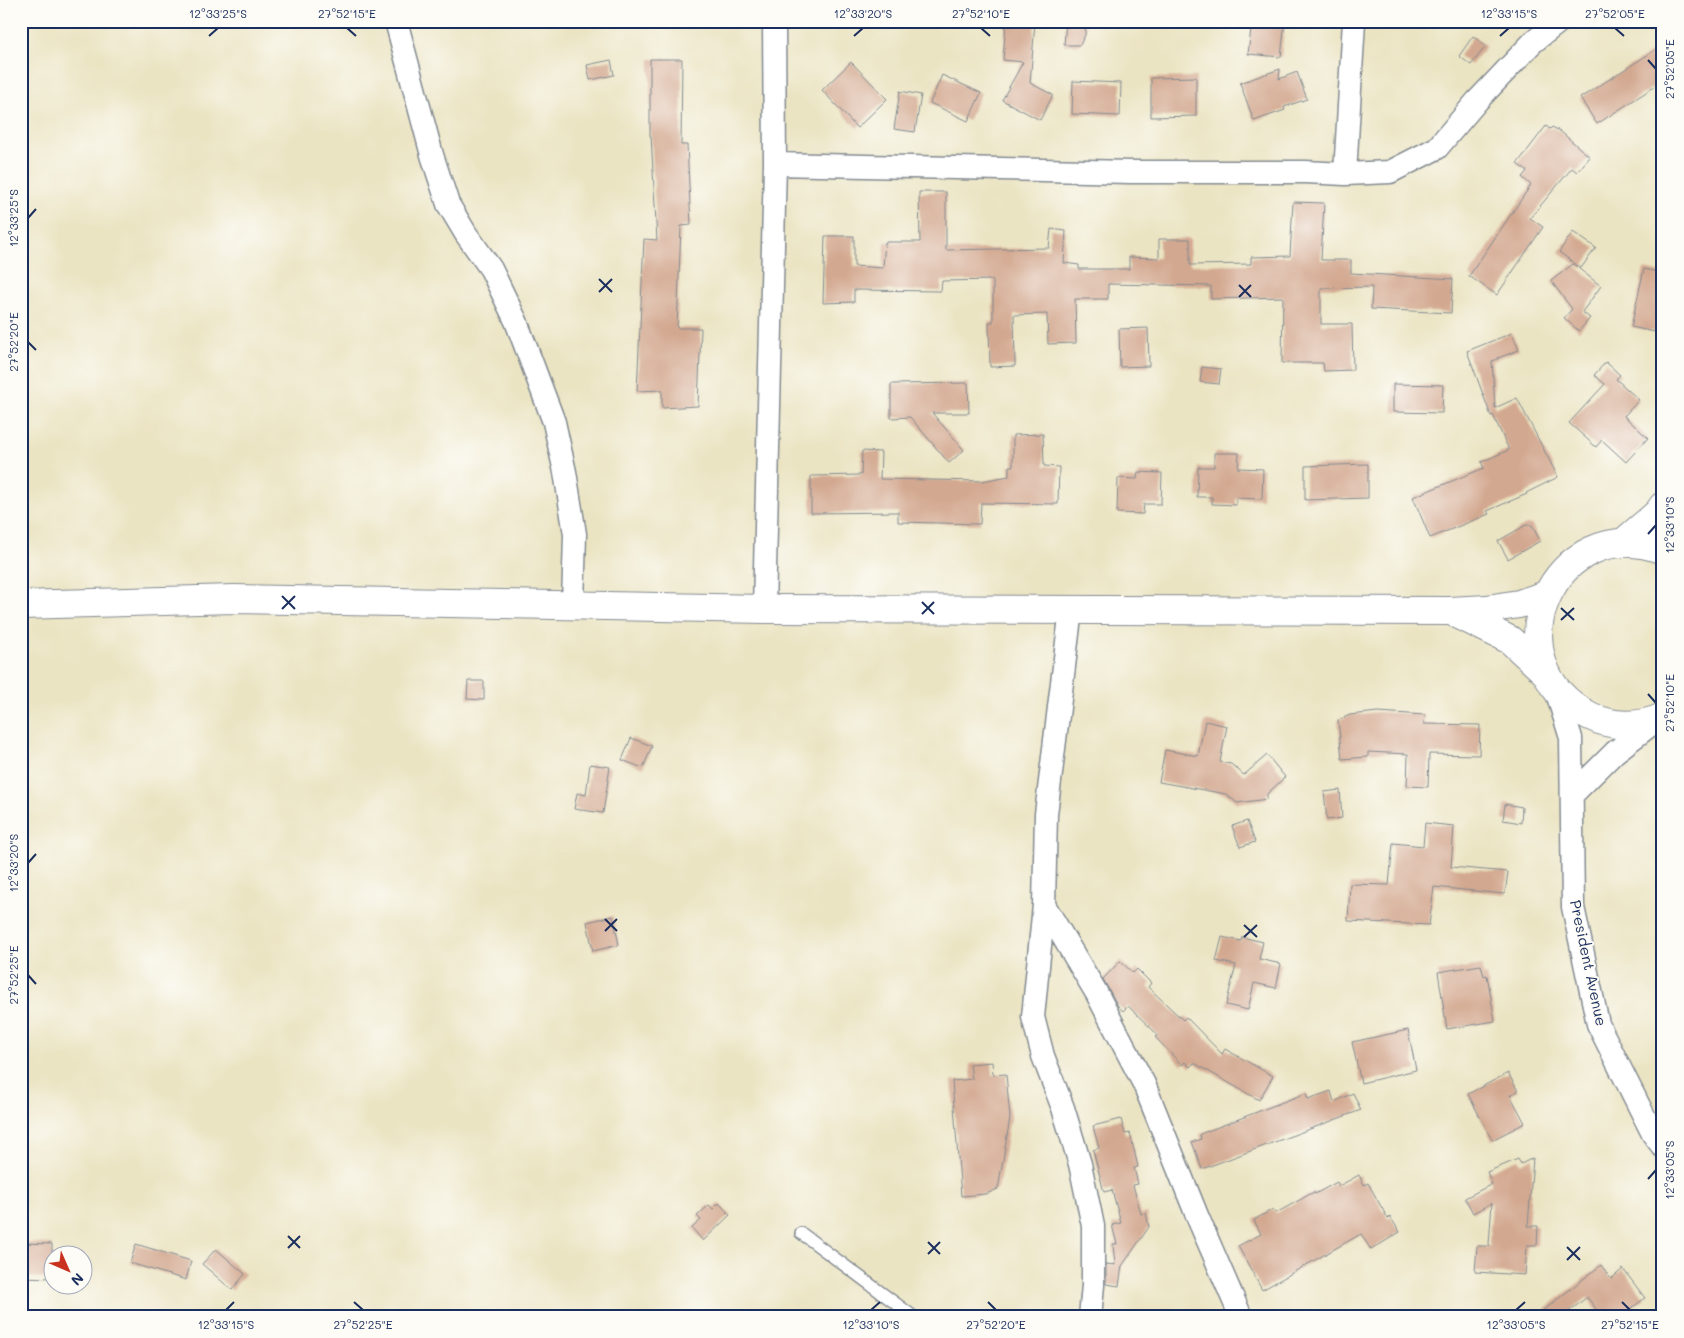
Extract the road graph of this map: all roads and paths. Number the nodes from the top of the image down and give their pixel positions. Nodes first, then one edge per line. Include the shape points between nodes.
1 (396, 21) edge
2 (774, 21) edge
3 (1354, 21) edge
4 (1560, 21) edge
5 (775, 164) junction
6 (1345, 174) junction
7 (1663, 506) edge
8 (1623, 542) junction
9 (1663, 550) edge
10 (1546, 595) junction
11 (573, 604) junction
12 (21, 605) edge
13 (764, 609) junction
14 (1070, 609) junction
15 (1450, 611) junction
16 (1550, 681) junction
17 (1658, 720) edge
18 (1572, 795) junction
19 (1044, 905) junction
20 (1663, 1147) edge
21 (801, 1233) dead end
22 (914, 1317) edge
23 (1090, 1317) edge
24 (1241, 1317) edge

1 - 11 street via 448,204 491,269 516,321 554,422 575,534
2 - 5 street
3 - 6 street
4 - 6 street via 1533,42 1437,148 1390,172
5 - 6 street
5 - 13 street
7 - 8 highway
8 - 9 highway via 1649,544
8 - 10 highway via 1577,558 1559,575
10 - 15 highway via 1519,604
10 - 16 highway via 1538,620 1538,646
11 - 12 highway via 234,599
11 - 13 highway
13 - 14 highway
14 - 15 highway
14 - 19 street via 1046,814
15 - 16 highway via 1510,640
16 - 17 highway via 1576,709 1600,721 1627,725
16 - 18 street, President Avenue via 1571,738
17 - 18 street via 1615,752
18 - 20 street, President Avenue via 1573,907 1598,1024 1653,1134
19 - 23 street via 1033,1017 1080,1164 1093,1226
19 - 24 street via 1096,992 1144,1084
21 - 22 lane

